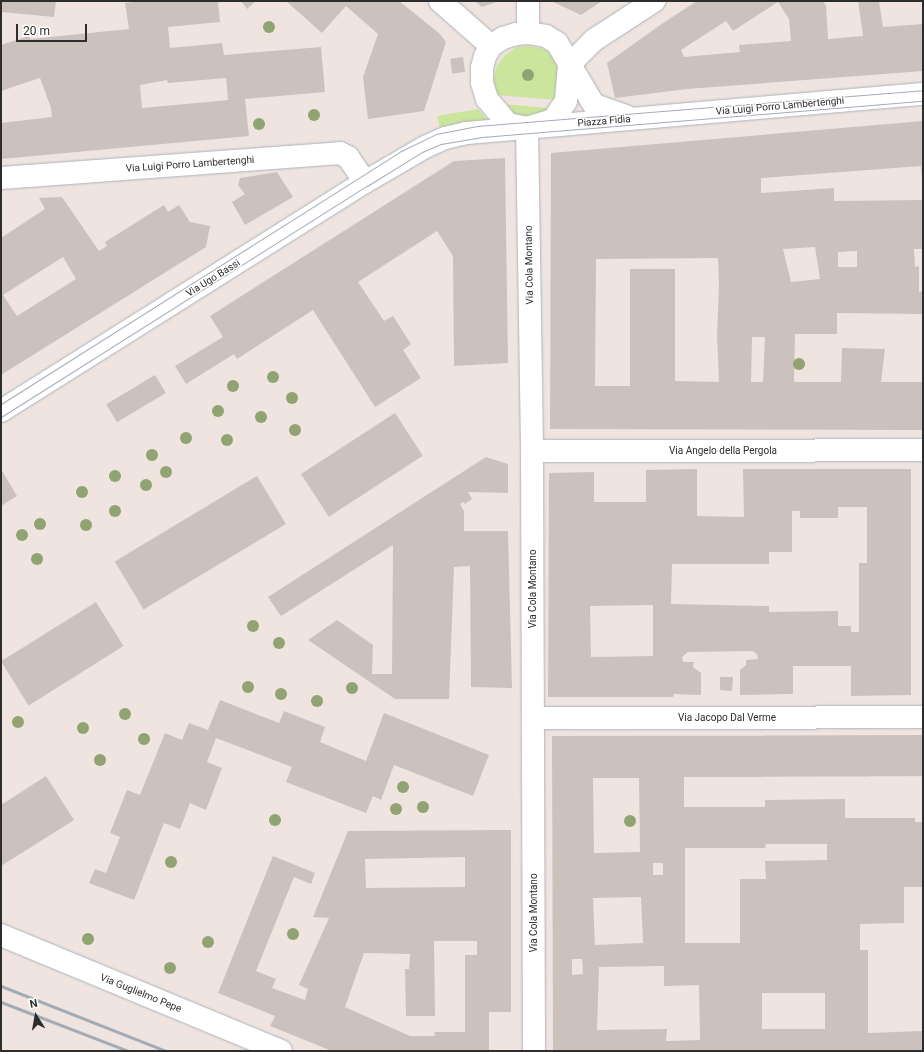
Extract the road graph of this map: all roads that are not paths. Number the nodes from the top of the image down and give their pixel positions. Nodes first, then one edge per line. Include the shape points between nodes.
1 (440, 1) edge
2 (528, 1) edge
3 (654, 1) edge
4 (528, 33) junction
5 (491, 46) junction
6 (570, 65) junction
7 (923, 94) edge
8 (637, 118) junction
9 (527, 128) junction
10 (425, 147) joint
11 (1, 178) edge
12 (365, 182) junction
13 (1, 411) edge
14 (918, 450) edge
15 (532, 452) junction
16 (922, 717) edge
17 (534, 718) junction
18 (1, 935) edge
19 (281, 1051) edge
20 (534, 1051) edge

1 - 5 street
2 - 4 street
3 - 6 street via 594,40
4 - 5 street, Piazza Fidia via 503,38
4 - 6 street, Piazza Fidia via 546,36 557,43
5 - 9 street, Piazza Fidia via 482,68 482,83 487,99 508,124
6 - 8 street, Piazza Fidia via 594,105 620,115
6 - 9 street, Piazza Fidia via 566,101 554,120
7 - 8 street, Via Luigi Porro Lambertenghi
8 - 9 street, Piazza Fidia
9 - 10 street, Piazza Fidia via 466,133 445,138
9 - 15 street, Via Cola Montano
10 - 12 street, Via Ugo Bassi
11 - 12 street, Via Luigi Porro Lambertenghi via 340,153 348,157
12 - 13 street, Via Ugo Bassi
14 - 15 street, Via Angelo della Pergola
15 - 17 street, Via Cola Montano
16 - 17 street, Via Jacopo Dal Verme
17 - 20 street, Via Cola Montano
18 - 19 street, Via Guglielmo Pepe

